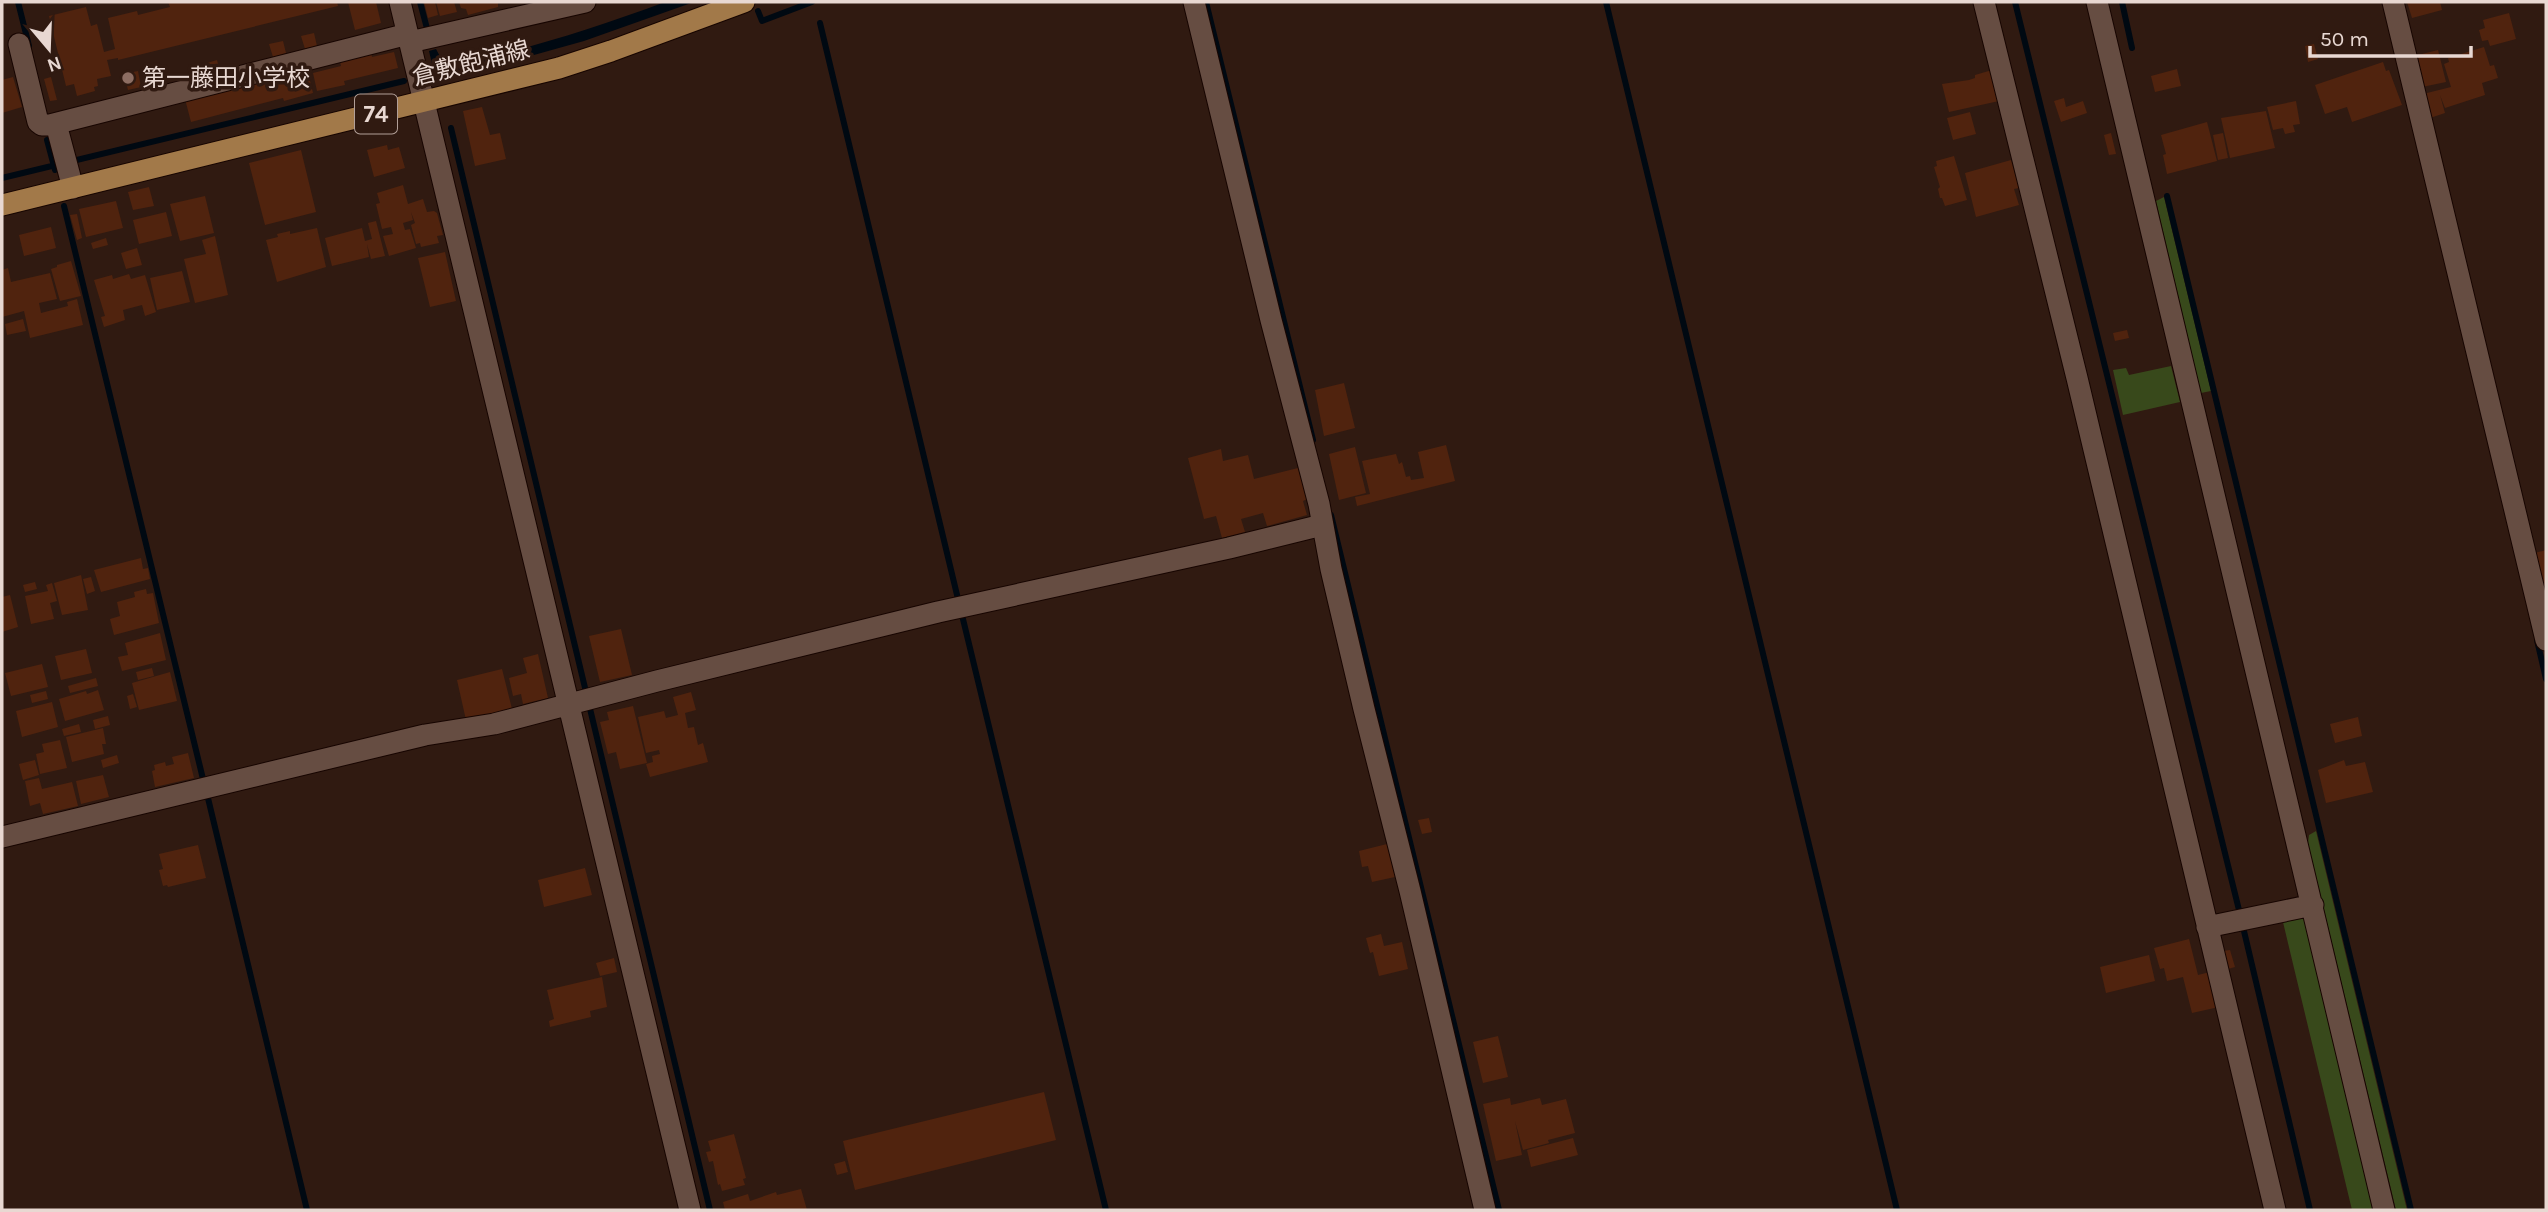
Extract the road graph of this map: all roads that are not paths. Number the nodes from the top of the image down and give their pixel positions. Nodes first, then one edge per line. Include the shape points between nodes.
1 (400, 2) edge
2 (585, 2) edge
3 (744, 2) edge
4 (1194, 2) edge
5 (1983, 2) edge
6 (2097, 2) edge
7 (2393, 2) edge
8 (420, 37) junction
9 (19, 44) dead end
10 (425, 102) junction
11 (56, 124) junction
12 (74, 188) junction
13 (2, 205) edge
14 (1322, 525) junction
15 (2546, 640) edge
16 (581, 702) junction
17 (2, 837) edge
18 (2314, 905) junction
19 (2207, 928) junction
20 (691, 1210) edge
21 (1485, 1210) edge
22 (2275, 1210) edge
23 (2384, 1210) edge

1 - 8 street
2 - 8 street
3 - 10 main road, 倉敷飽浦線 / 74 via 572,64
4 - 14 street
5 - 19 street
6 - 18 street
7 - 15 street
8 - 10 street
8 - 11 street
9 - 11 street via 38,122
10 - 12 main road, 倉敷飽浦線 / 74
10 - 16 street
11 - 12 street
12 - 13 main road, 倉敷飽浦線 / 74
14 - 16 street via 925,615
14 - 21 street
16 - 17 street
16 - 20 street
18 - 19 street
18 - 23 street
19 - 22 street

